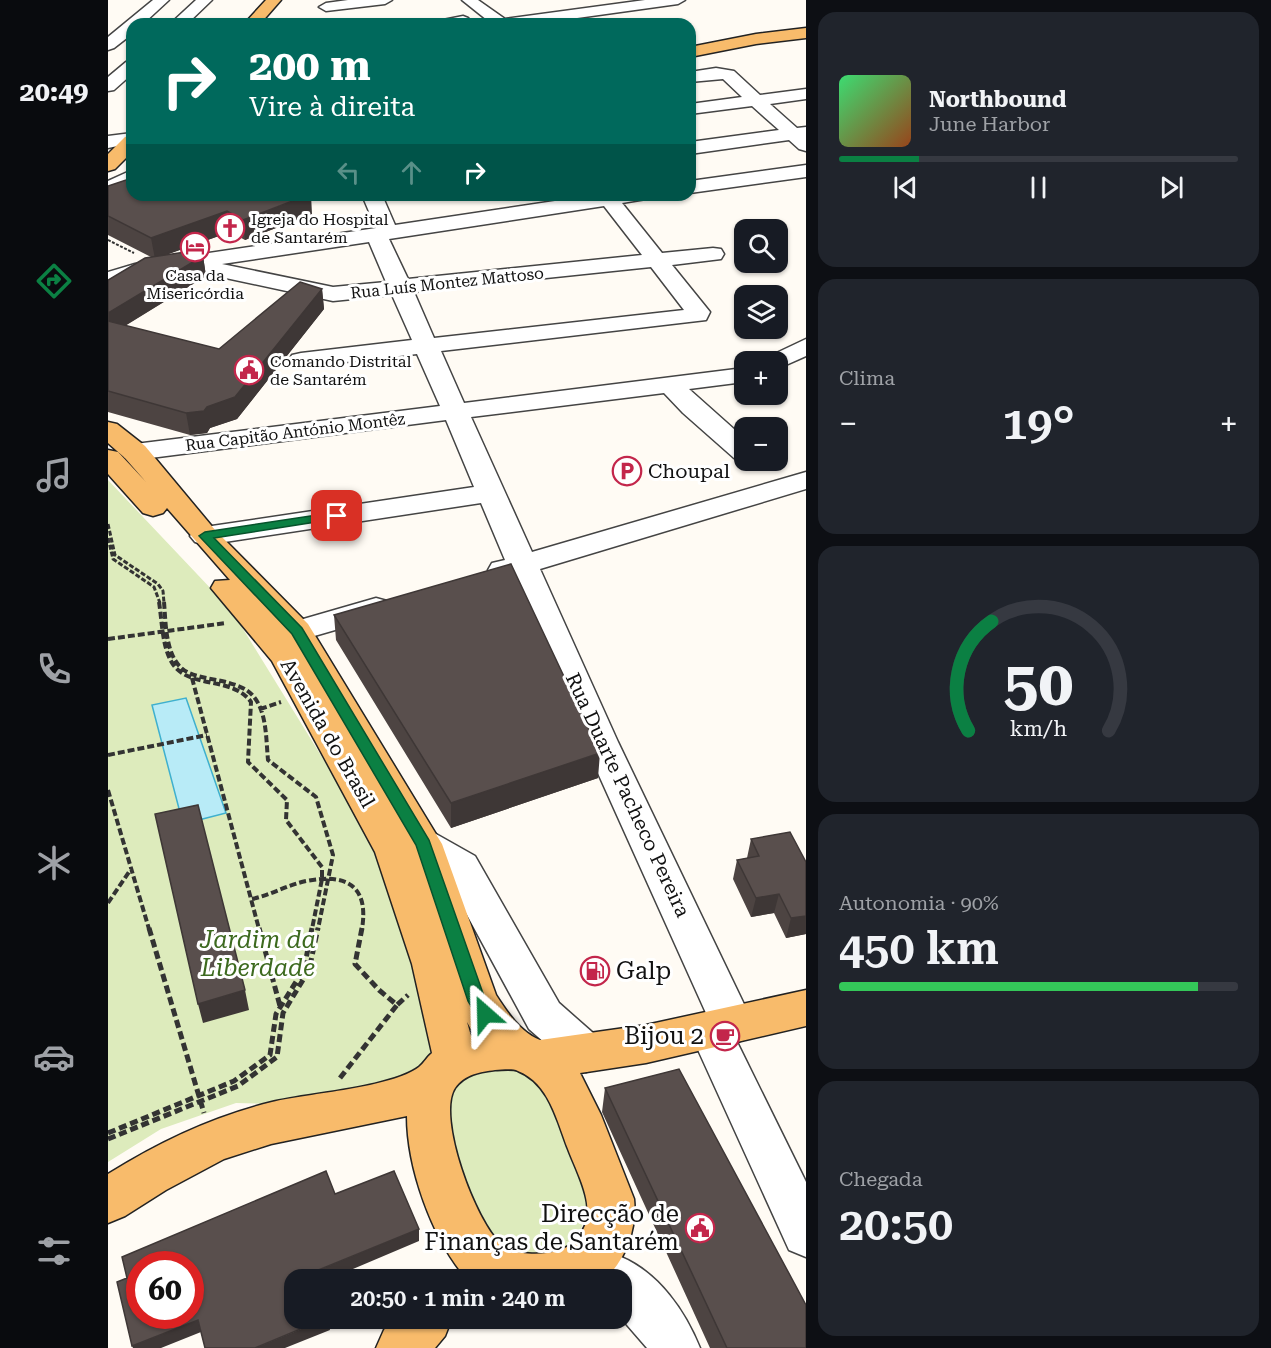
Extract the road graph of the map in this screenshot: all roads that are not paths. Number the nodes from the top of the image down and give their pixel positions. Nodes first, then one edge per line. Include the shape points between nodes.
1 (162, 0) edge
2 (205, 0) edge
3 (274, 0) edge
4 (385, 0) edge
5 (469, 0) edge
6 (588, 0) edge
7 (678, 0) edge
8 (326, 7) dead end
9 (605, 10) junction
10 (141, 18) edge
11 (185, 18) edge
12 (258, 18) edge
13 (493, 18) edge
14 (546, 18) edge
15 (126, 31) edge
16 (806, 33) edge
17 (108, 45) edge
18 (696, 51) edge
19 (126, 70) edge
20 (696, 76) edge
21 (110, 82) edge
22 (806, 94) edge
23 (754, 101) junction
24 (696, 108) edge
25 (802, 137) edge
26 (126, 144) edge
27 (696, 147) edge
28 (108, 165) edge
29 (806, 171) edge
30 (126, 179) edge
31 (696, 187) edge
32 (108, 189) edge
33 (374, 201) edge
34 (583, 201) edge
35 (610, 201) edge
36 (382, 234) junction
37 (713, 254) dead end
38 (657, 261) junction
39 (108, 264) edge
40 (173, 265) junction
41 (108, 279) edge
42 (399, 288) junction
43 (806, 346) edge
44 (425, 347) junction
45 (788, 356) edge
46 (302, 360) dead end
47 (806, 364) edge
48 (788, 367) edge
49 (734, 377) edge
50 (672, 386) junction
51 (454, 412) junction
52 (108, 430) edge
53 (734, 444) edge
54 (122, 455) edge
55 (772, 471) edge
56 (800, 489) edge
57 (490, 493) junction
58 (205, 536) junction
59 (524, 564) junction
60 (479, 578) edge
61 (399, 601) edge
62 (297, 631) junction
63 (423, 844) junction
64 (806, 1008) edge
65 (721, 1027) junction
66 (646, 1044) junction
67 (586, 1053) junction
68 (527, 1056) junction
69 (446, 1070) junction
70 (571, 1095) junction
71 (108, 1200) edge
72 (806, 1233) edge
73 (487, 1269) edge
74 (577, 1269) edge
75 (596, 1269) edge
76 (611, 1269) edge
77 (632, 1294) edge
78 (418, 1329) edge
79 (402, 1348) edge
80 (674, 1348) edge

1 - 10 street
2 - 11 street
3 - 12 main road
4 - 8 street
5 - 13 street
6 - 9 street
7 - 9 street
9 - 14 street
15 - 17 street
16 - 18 main road
19 - 21 street
20 - 23 street via 726,74
22 - 23 street
23 - 24 street
23 - 25 street
25 - 27 street
26 - 28 main road
29 - 31 street
30 - 32 street
33 - 36 street, Rua Duarte Pacheco Pereira
34 - 36 street
35 - 38 street
36 - 40 street
36 - 42 street, Rua Duarte Pacheco Pereira
37 - 38 street, Rua Luís Montez Mattoso
38 - 42 street, Rua Luís Montez Mattoso
38 - 44 street via 698,315
39 - 40 street
40 - 41 street
40 - 42 street, Rua Luís Montez Mattoso via 333,294
42 - 44 street, Rua Duarte Pacheco Pereira
43 - 45 street
44 - 46 street
44 - 51 street, Rua Duarte Pacheco Pereira
47 - 48 street
49 - 50 street, Rua Capitão António Montêz
50 - 51 street, Rua Capitão António Montêz
50 - 53 street
51 - 54 street, Rua Capitão António Montêz
51 - 57 street, Rua Duarte Pacheco Pereira
52 - 54 main road, Avenida do Brasil
54 - 58 main road, Avenida do Brasil
54 - 69 main road, Avenida do Brasil via 285,656 394,852 432,964
55 - 56 street
56 - 59 street
57 - 58 street
57 - 59 street, Rua Duarte Pacheco Pereira
58 - 62 main road, Avenida do Brasil
59 - 60 street
59 - 65 street, Rua Duarte Pacheco Pereira
61 - 62 street
62 - 63 main road, Avenida do Brasil
63 - 67 street via 461,867 544,1016
63 - 68 main road, Avenida do Brasil via 477,1001 493,1028
64 - 65 main road
65 - 66 main road
65 - 72 street, Rua Duarte Pacheco Pereira
66 - 67 main road
66 - 70 main road via 599,1067
67 - 68 main road
68 - 69 main road via 476,1053
68 - 70 main road, Avenida do Brasil via 557,1075
69 - 71 main road via 397,1099 271,1123 204,1113 149,1174
69 - 73 main road via 429,1096 428,1112 444,1187 461,1230
70 - 76 main road, Avenida do Brasil via 610,1202 604,1240
74 - 75 main road via 584,1266
77 - 80 street via 664,1328
78 - 79 main road

